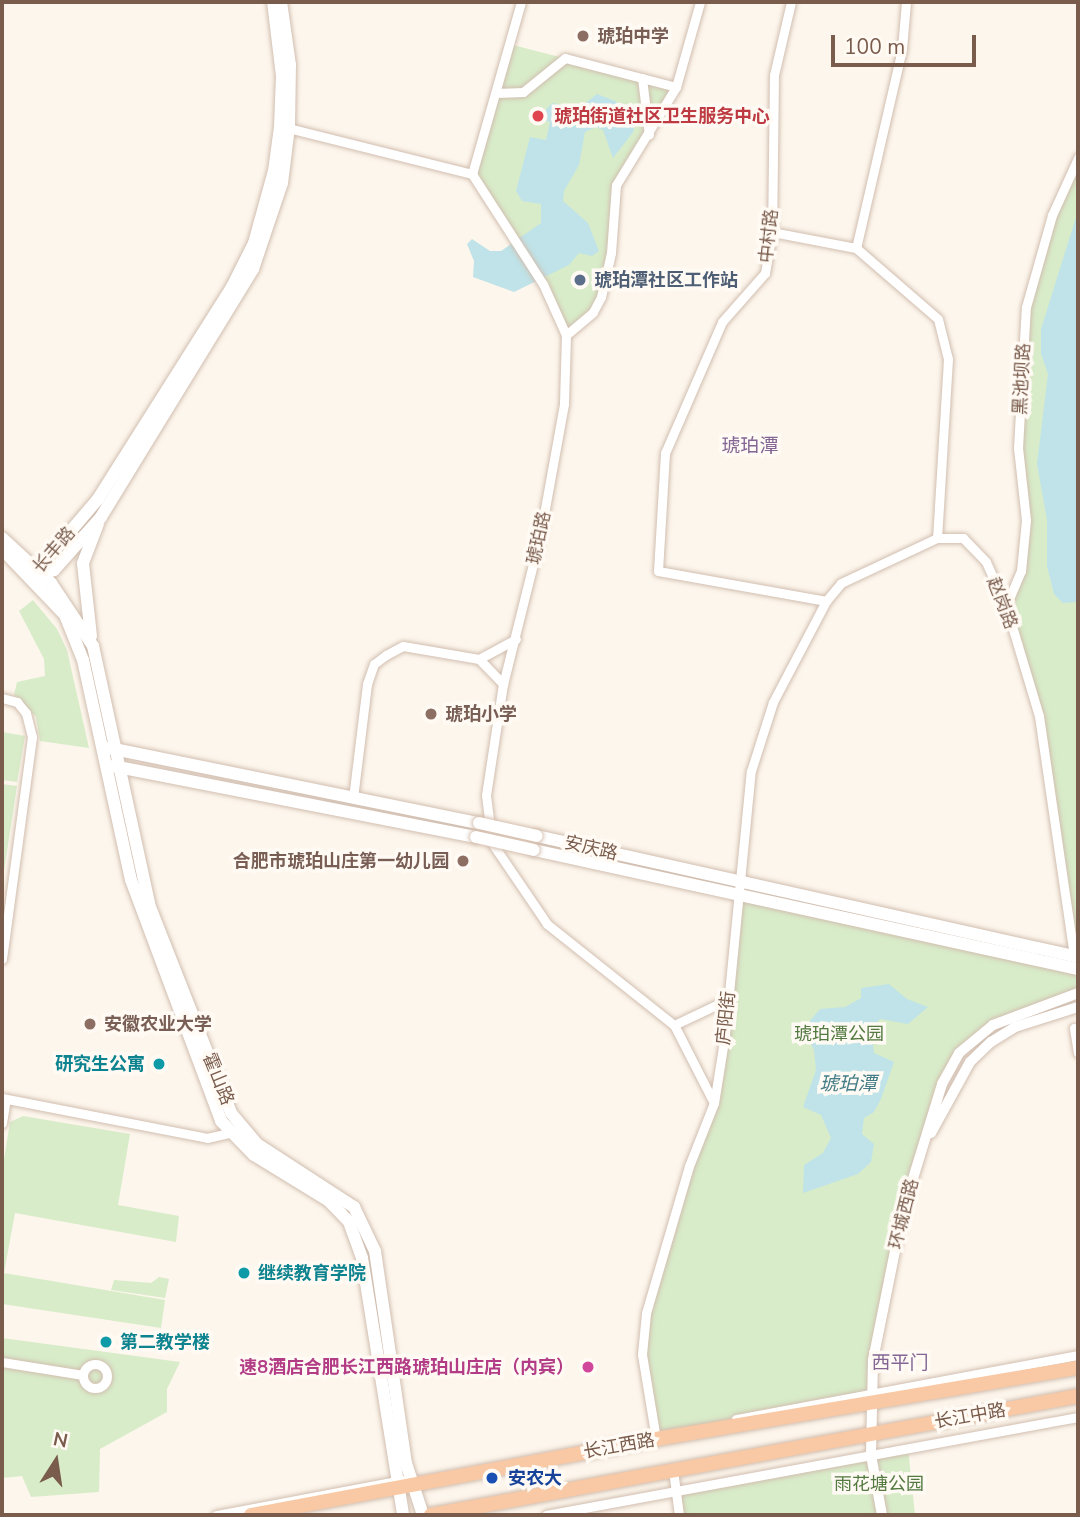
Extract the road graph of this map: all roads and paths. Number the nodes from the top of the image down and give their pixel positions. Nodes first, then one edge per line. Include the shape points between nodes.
1 (272, 2) edge
2 (281, 2) edge
3 (522, 2) edge
4 (700, 2) edge
5 (791, 2) edge
6 (905, 2) edge
7 (642, 78) junction
8 (676, 87) junction
9 (496, 93) junction
10 (285, 127) junction
11 (649, 135) junction
12 (1078, 158) edge
13 (472, 174) junction
14 (772, 232) junction
15 (856, 248) junction
16 (566, 335) junction
17 (101, 517) junction
18 (2, 538) edge
19 (937, 538) junction
20 (2, 550) edge
21 (36, 574) junction
22 (826, 601) junction
23 (1006, 606) junction
24 (516, 639) junction
25 (93, 646) junction
26 (479, 659) junction
27 (503, 684) junction
28 (2, 698) edge
29 (102, 747) junction
30 (116, 750) junction
31 (106, 765) junction
32 (120, 768) junction
33 (354, 798) junction
34 (738, 888) junction
35 (1076, 956) edge
36 (2, 959) edge
37 (1078, 969) edge
38 (1078, 993) edge
39 (729, 999) junction
40 (1078, 1007) edge
41 (674, 1025) junction
42 (1074, 1028) dead end
43 (1078, 1054) edge
44 (4, 1098) edge
45 (714, 1103) junction
46 (2, 1124) edge
47 (238, 1131) junction
48 (918, 1157) junction
49 (1078, 1355) edge
50 (2, 1363) edge
51 (1078, 1368) edge
52 (83, 1375) dead end
53 (1078, 1396) edge
54 (867, 1401) junction
55 (1078, 1417) edge
56 (866, 1435) junction
57 (656, 1436) junction
58 (870, 1455) junction
59 (673, 1470) junction
60 (412, 1480) junction
61 (396, 1483) junction
62 (676, 1493) junction
63 (216, 1515) edge
64 (251, 1515) edge
65 (403, 1515) edge
66 (423, 1515) edge
67 (431, 1515) edge
68 (545, 1515) edge
69 (679, 1515) edge
70 (882, 1515) edge

1 - 10 main road, 长丰路
2 - 10 main road, 长丰路 via 290,65
3 - 9 street
4 - 8 street
5 - 14 street, 中村路 via 774,75
6 - 15 street via 902,49
7 - 8 street
7 - 9 street via 565,58 523,92
7 - 11 street
8 - 11 street
9 - 13 street
10 - 13 street
10 - 17 main road, 长丰路 via 282,183 253,269
10 - 21 main road, 长丰路 via 254,243 232,287 98,499
11 - 16 street via 616,185 611,253 601,297 593,312
12 - 23 street, 黑池坝路 via 1052,215 1026,307 1018,448 1026,520 1021,571
13 - 16 street, 琥珀路 via 543,284
14 - 15 street
14 - 22 street, 中村路 via 765,273 722,322 665,453 658,571
15 - 19 street via 938,319 948,359
16 - 24 street, 琥珀路 via 564,404
17 - 21 main road, 长丰路 via 54,570
17 - 25 main road via 83,563
18 - 21 main road, 霍山路
19 - 22 street via 841,583
19 - 23 street, 赵岗路 via 963,538 986,562
20 - 21 main road, 霍山路
21 - 25 main road, 霍山路 via 72,609
21 - 29 main road, 霍山路 via 65,615 83,660
22 - 34 street, 庐阳街 via 773,702 760,737 746,804
23 - 35 street, 赵岗路 via 1039,716
24 - 26 street
24 - 27 street, 琥珀路
25 - 30 main road, 霍山路
26 - 27 street
26 - 33 street via 403,646 374,664 367,684
27 - 41 street, 琥珀路 via 486,795 492,843 547,924
28 - 36 street via 17,702 26,713 32,737
29 - 30 main road, 安庆路
29 - 31 main road, 霍山路
30 - 32 main road, 霍山路
30 - 33 main road, 安庆路
31 - 32 main road, 安庆路
31 - 47 main road, 霍山路 via 144,922 221,1121
32 - 34 main road, 安庆路, bridge
32 - 47 main road, 霍山路 via 150,907
33 - 34 main road, 安庆路, bridge via 537,836
34 - 35 main road, 安庆路
34 - 37 main road, 安庆路
34 - 39 street, 庐阳街
38 - 48 street, 环城西路 via 1008,1018 974,1038 946,1073
39 - 41 street
39 - 45 street, 庐阳街
40 - 48 street via 1015,1027 991,1042 970,1062
41 - 45 street
42 - 43 street
44 - 46 street
44 - 47 street via 207,1138
45 - 57 street, 庐阳街 via 689,1166 646,1314 642,1354
47 - 60 main road, 霍山路 via 354,1207 375,1251
47 - 61 main road, 霍山路 via 254,1155 329,1201 349,1222 362,1258
48 - 54 street, 环城西路 via 884,1297
49 - 54 street
50 - 52 street
51 - 54 highway, 长江中路
53 - 56 highway, 长江中路
54 - 56 street, 环城西路
54 - 57 highway, 长江西路
55 - 58 street
56 - 58 street, 环城西路
56 - 59 highway, 长江西路
57 - 60 highway, 长江西路
58 - 62 street
58 - 70 street, 环城西路
59 - 62 street
59 - 67 highway, 长江西路
60 - 61 highway, 长江西路
60 - 66 main road, 霍山路
61 - 63 street
61 - 64 highway, 长江西路
61 - 65 main road, 霍山路
62 - 68 street
62 - 69 street

